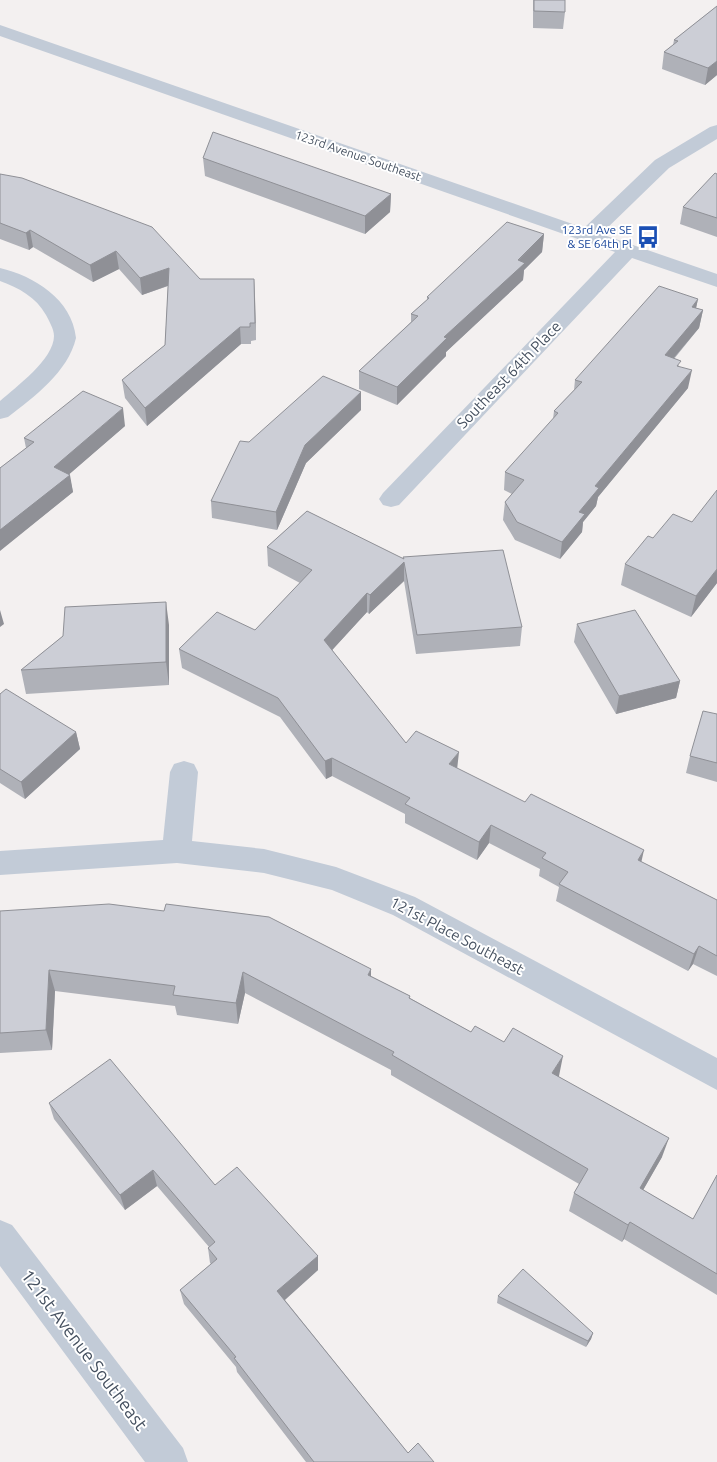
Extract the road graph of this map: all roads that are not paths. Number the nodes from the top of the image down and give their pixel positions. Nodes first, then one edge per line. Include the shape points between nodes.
1 (0, 30) edge
2 (717, 131) edge
3 (587, 236) junction
4 (628, 250) junction
5 (0, 274) edge
6 (717, 281) edge
7 (0, 412) edge
8 (391, 499) dead end
9 (184, 772) dead end
10 (177, 850) junction
11 (0, 863) edge
12 (717, 1075) edge
13 (0, 1237) edge
14 (169, 1462) edge

1 - 3 street, 123rd Avenue Southeast
2 - 3 street via 662,164
3 - 4 street, 123rd Avenue Southeast
4 - 6 street, 123rd Avenue Southeast
4 - 8 street, Southeast 64th Place
5 - 7 street via 30,286 47,299 63,327 65,338 56,357 35,384
9 - 10 street
10 - 11 street, 121st Place Southeast
10 - 12 street, 121st Place Southeast via 264,861 336,878 404,906
13 - 14 street, 121st Avenue Southeast

